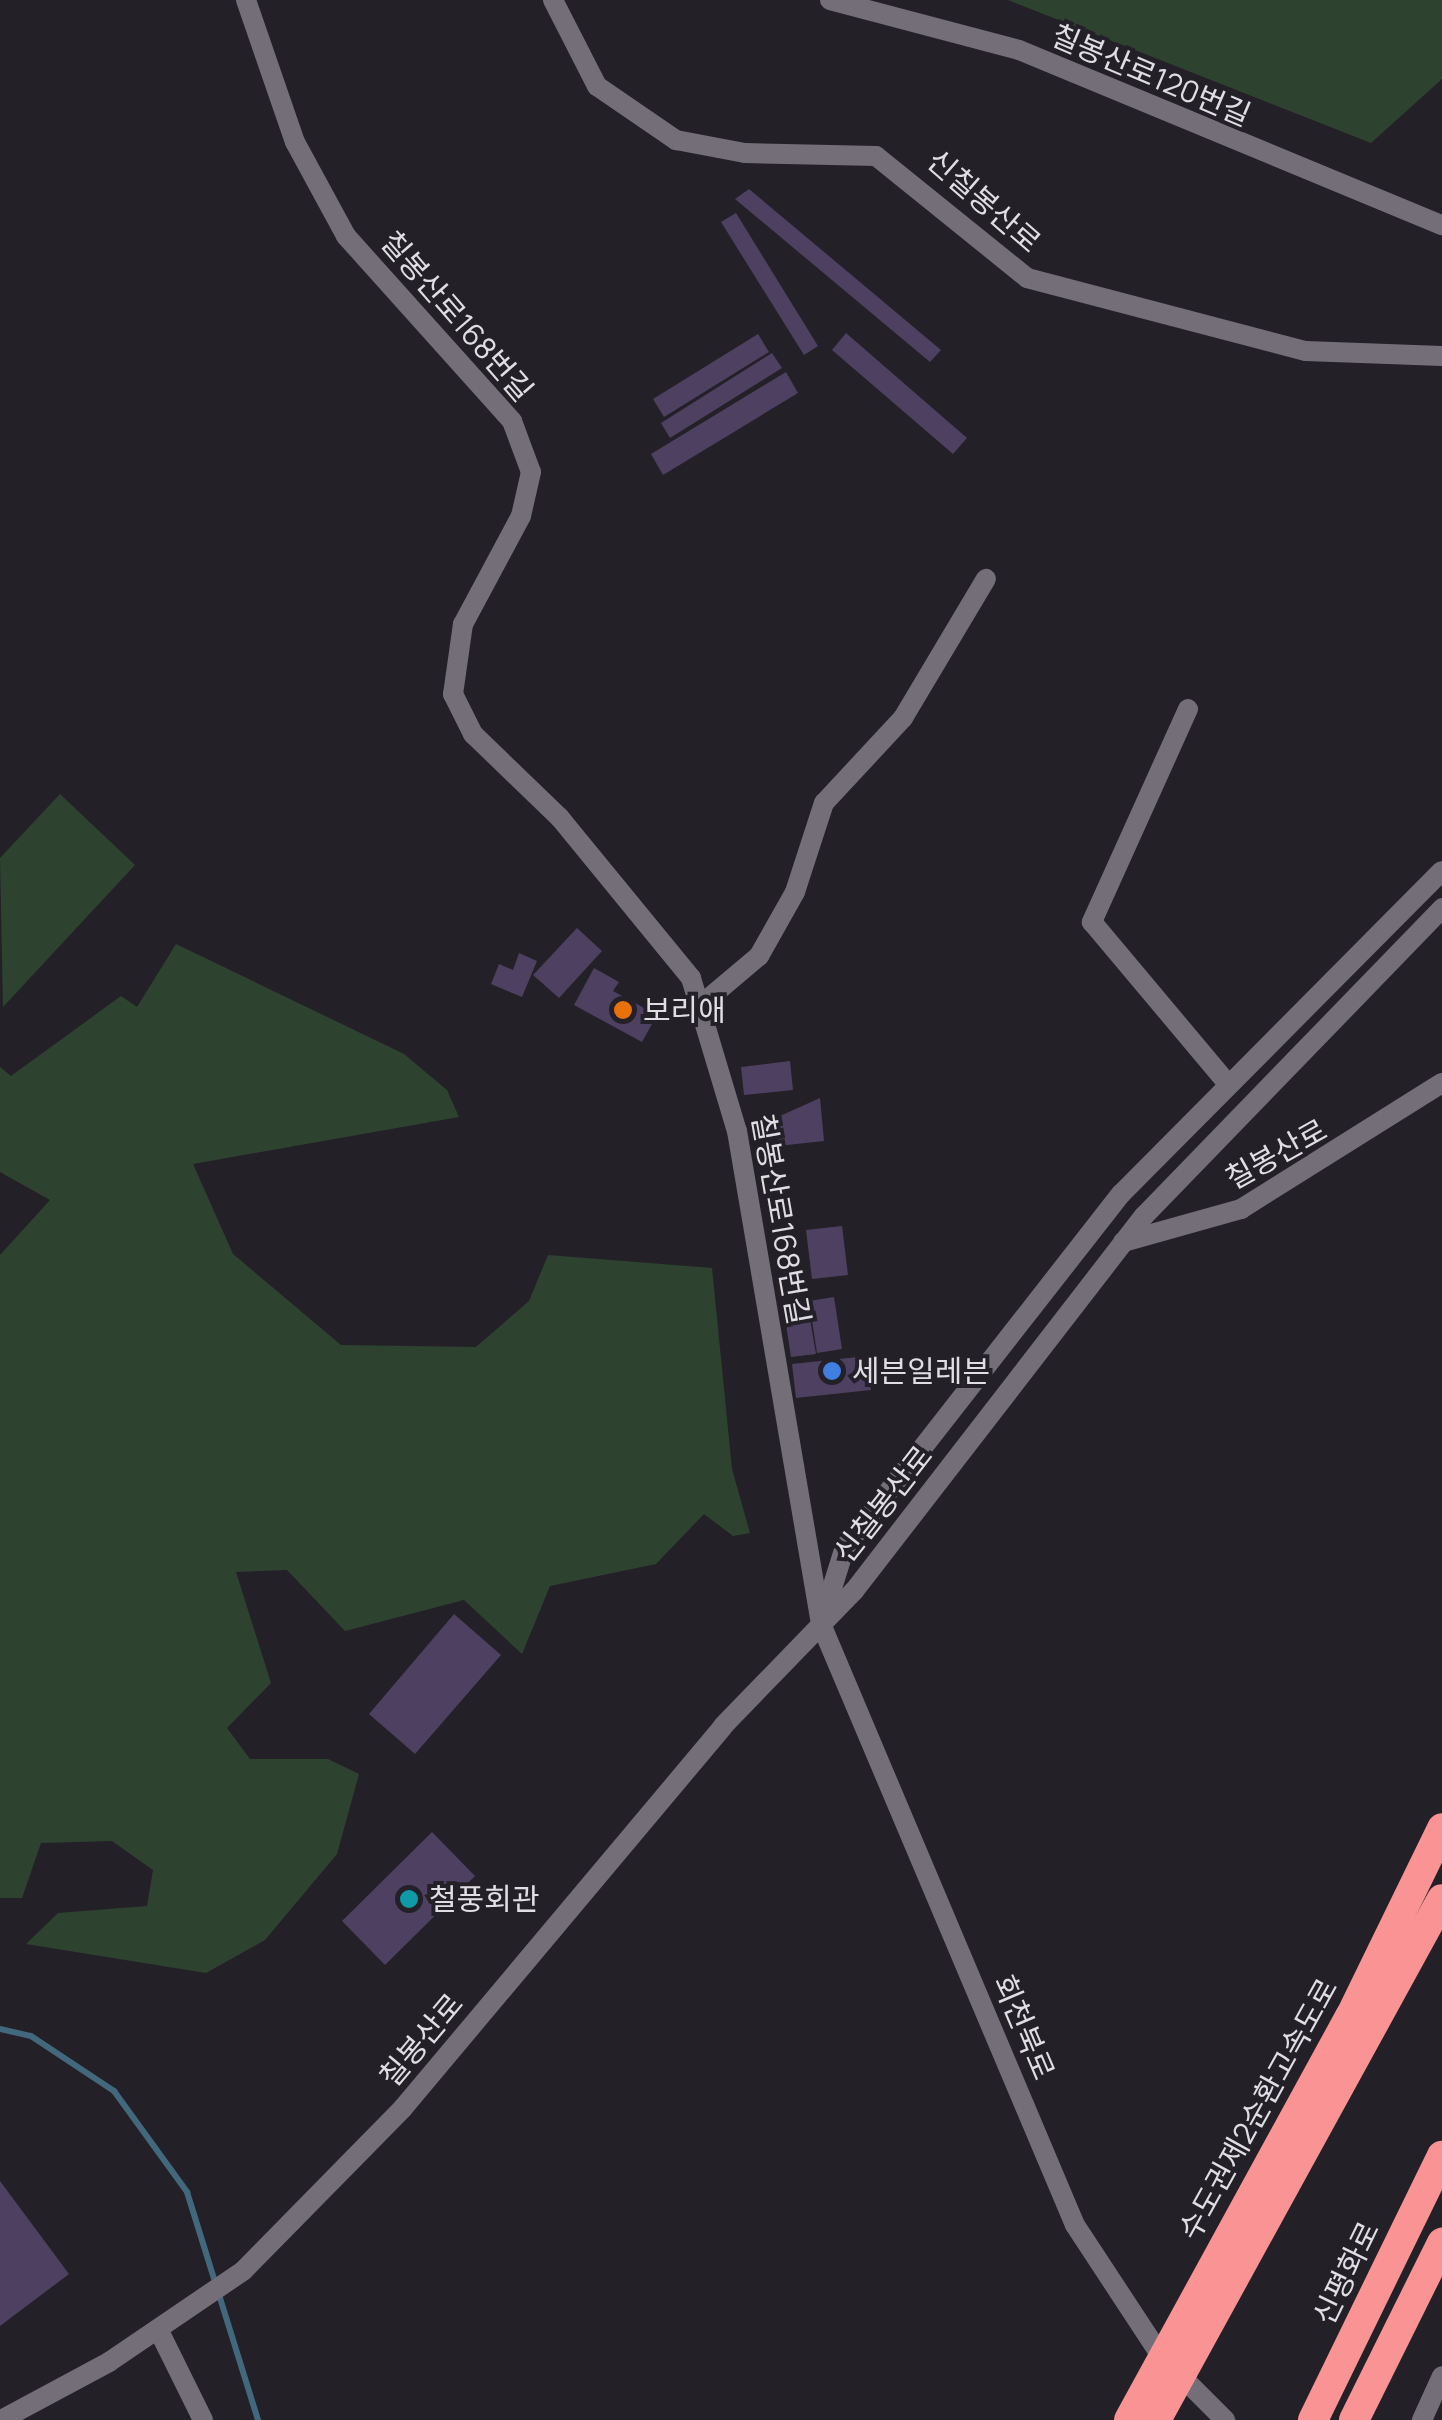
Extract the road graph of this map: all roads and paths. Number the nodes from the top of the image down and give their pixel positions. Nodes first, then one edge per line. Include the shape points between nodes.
1 (246, 0) edge
2 (553, 0) edge
3 (830, 0) edge
4 (1442, 225) edge
5 (1442, 356) edge
6 (986, 580) dead end
7 (1188, 709) dead end
8 (1442, 871) edge
9 (1442, 908) edge
10 (702, 1004) junction
11 (1228, 1084) junction
12 (1442, 1084) edge
13 (1124, 1242) junction
14 (820, 1624) junction
15 (1442, 1828) edge
16 (1442, 1899) edge
17 (1442, 2156) edge
18 (1442, 2243) edge
19 (1211, 2291) junction
20 (158, 2331) junction
21 (1442, 2376) edge
22 (1141, 2414) edge
23 (1, 2420) edge
24 (203, 2420) edge
25 (1225, 2420) edge
26 (1313, 2420) edge
27 (1354, 2420) edge
28 (1422, 2420) edge

1 - 10 street, 칠봉산로168번길 via 296,142 346,236 512,421 531,472 521,516 463,624 454,694 473,734 560,818 681,962
2 - 5 street, 신칠봉산로 via 596,86 676,140 745,153 876,156 1026,278 1306,350
3 - 4 street, 칠봉산로120번길 via 1020,50
6 - 10 street via 903,718 824,803 795,892 760,956
7 - 11 street via 1092,922
8 - 11 street, 신칠봉산로
9 - 13 street, 신칠봉산로
10 - 14 street, 칠봉산로168번길 via 737,1131
11 - 14 street, 신칠봉산로 via 1121,1194 844,1547
12 - 13 street, 칠봉산로 via 1242,1209
13 - 14 street, 신칠봉산로
14 - 20 street, 칠봉산로 via 403,2108 243,2271
14 - 25 street, 회천북로 via 1075,2225 1161,2356
15 - 19 highway, 수도권제2순환고속도로
16 - 19 highway, 수도권제2순환고속도로
17 - 26 highway, 신평화로
18 - 27 highway
19 - 22 highway, 수도권제2순환고속도로
20 - 23 street, 칠봉산로
20 - 24 street
21 - 28 street

